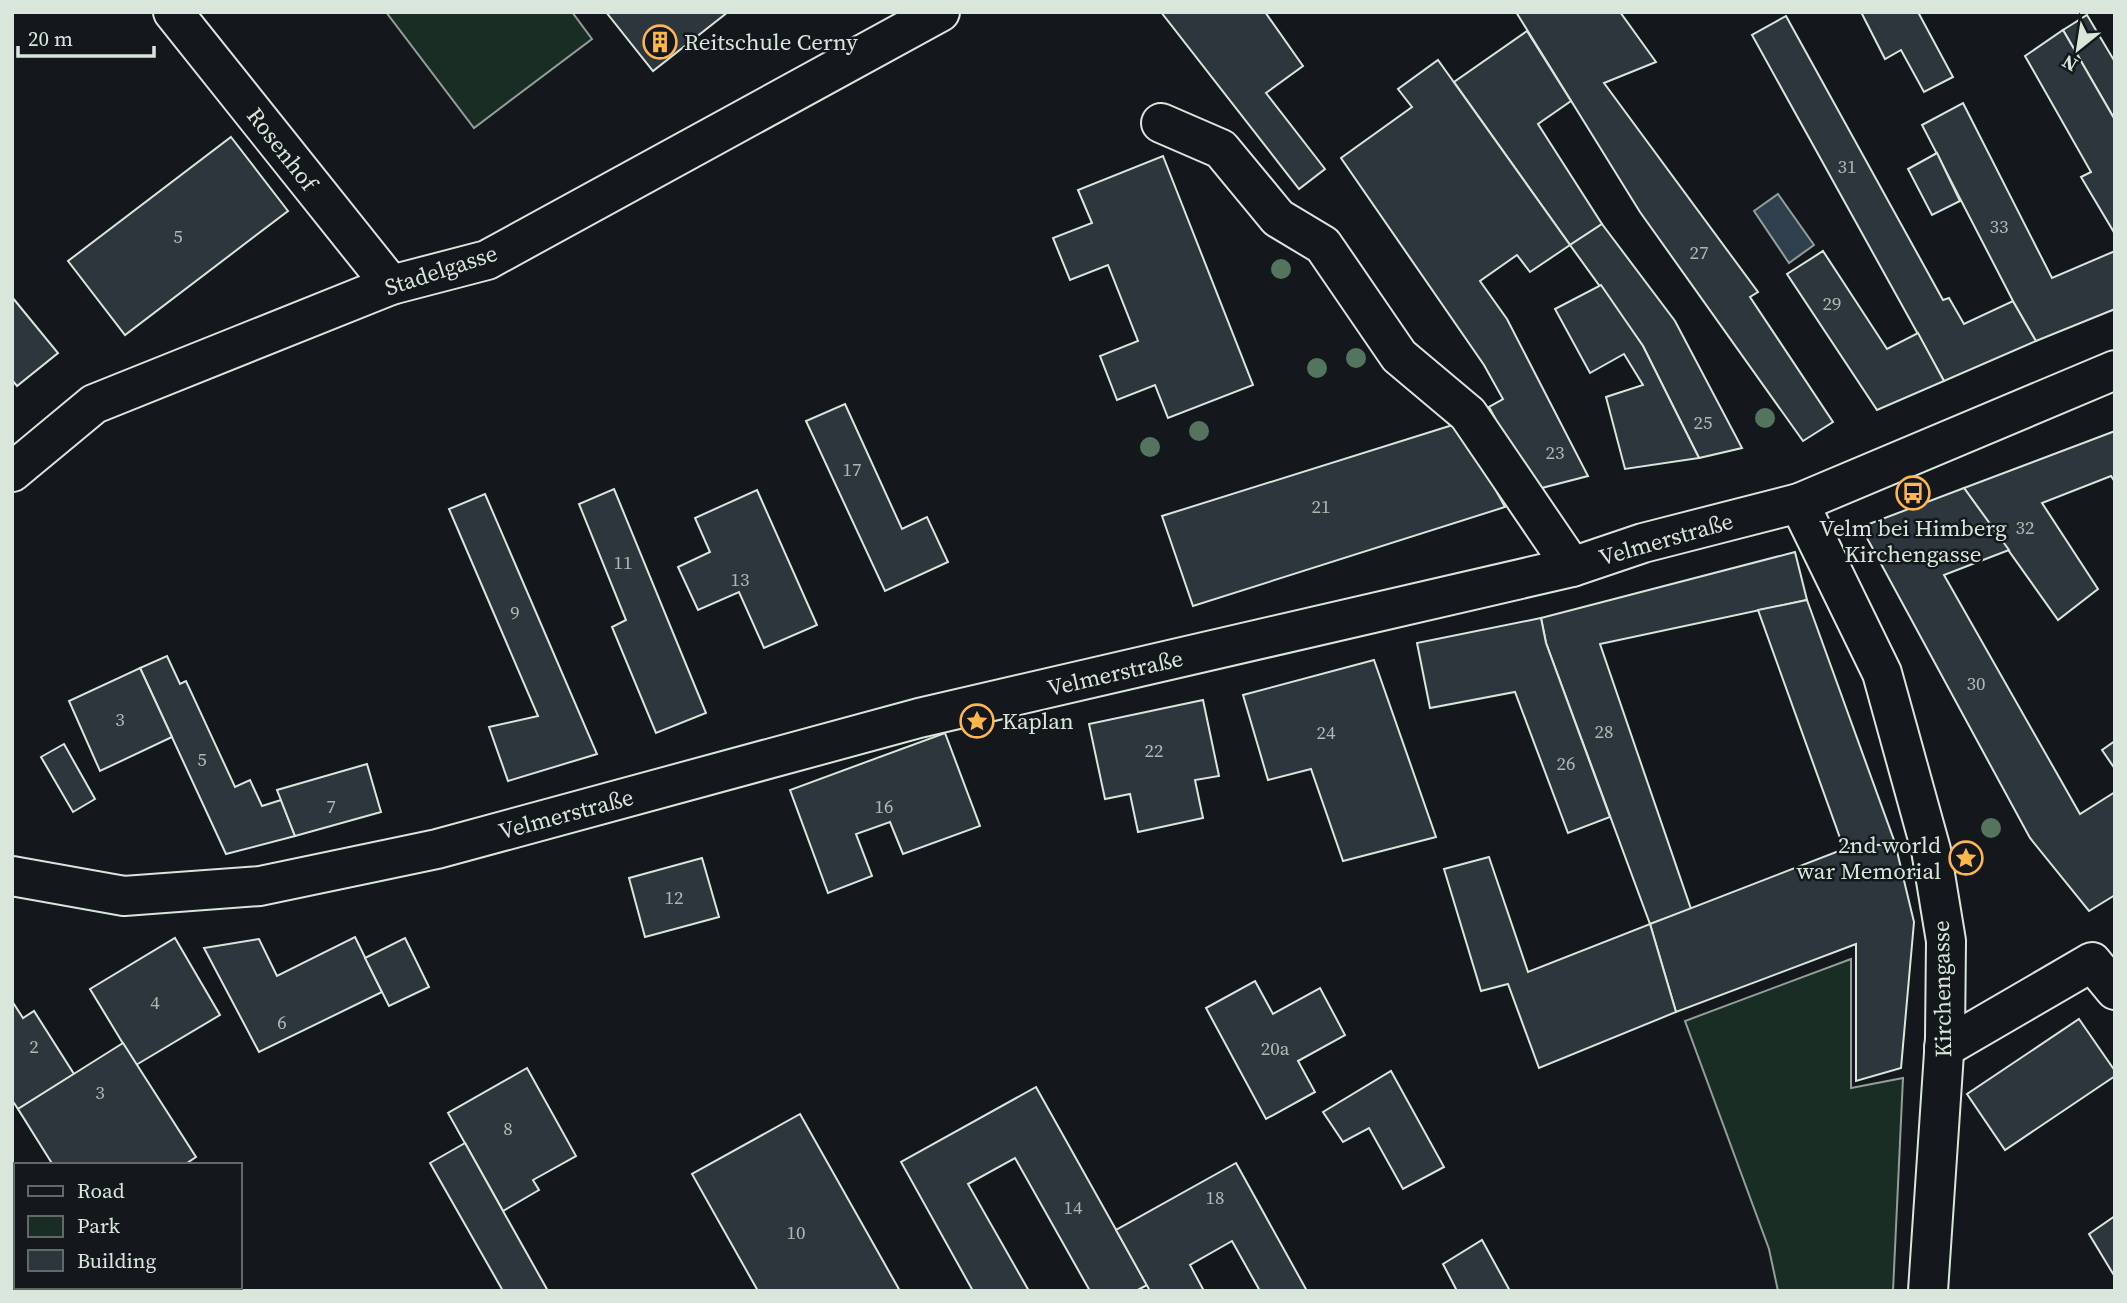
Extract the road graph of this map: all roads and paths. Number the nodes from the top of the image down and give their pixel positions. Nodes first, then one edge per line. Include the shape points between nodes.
1 (173, 12) edge
2 (940, 12) edge
3 (1161, 123) dead end
4 (391, 285) junction
5 (2115, 370) edge
6 (12, 472) edge
7 (1799, 503) junction
8 (1572, 567) junction
9 (12, 876) edge
10 (2115, 990) edge
11 (1944, 1048) junction
12 (1928, 1291) edge

1 - 4 street, Rosenhof
2 - 4 street, Stadelgasse via 486,260
3 - 8 street via 1221,149 1278,218 1323,245 1399,356 1468,414
4 - 6 street, Stadelgasse via 94,404
5 - 7 street, Velmerstraße
7 - 8 street, Velmerstraße via 1643,543
7 - 11 street, Kirchengasse via 1882,673 1931,850 1946,941
8 - 9 street, Velmerstraße via 919,718 437,849 260,886 124,896
10 - 11 street via 2092,962
11 - 12 street, Kirchengasse

